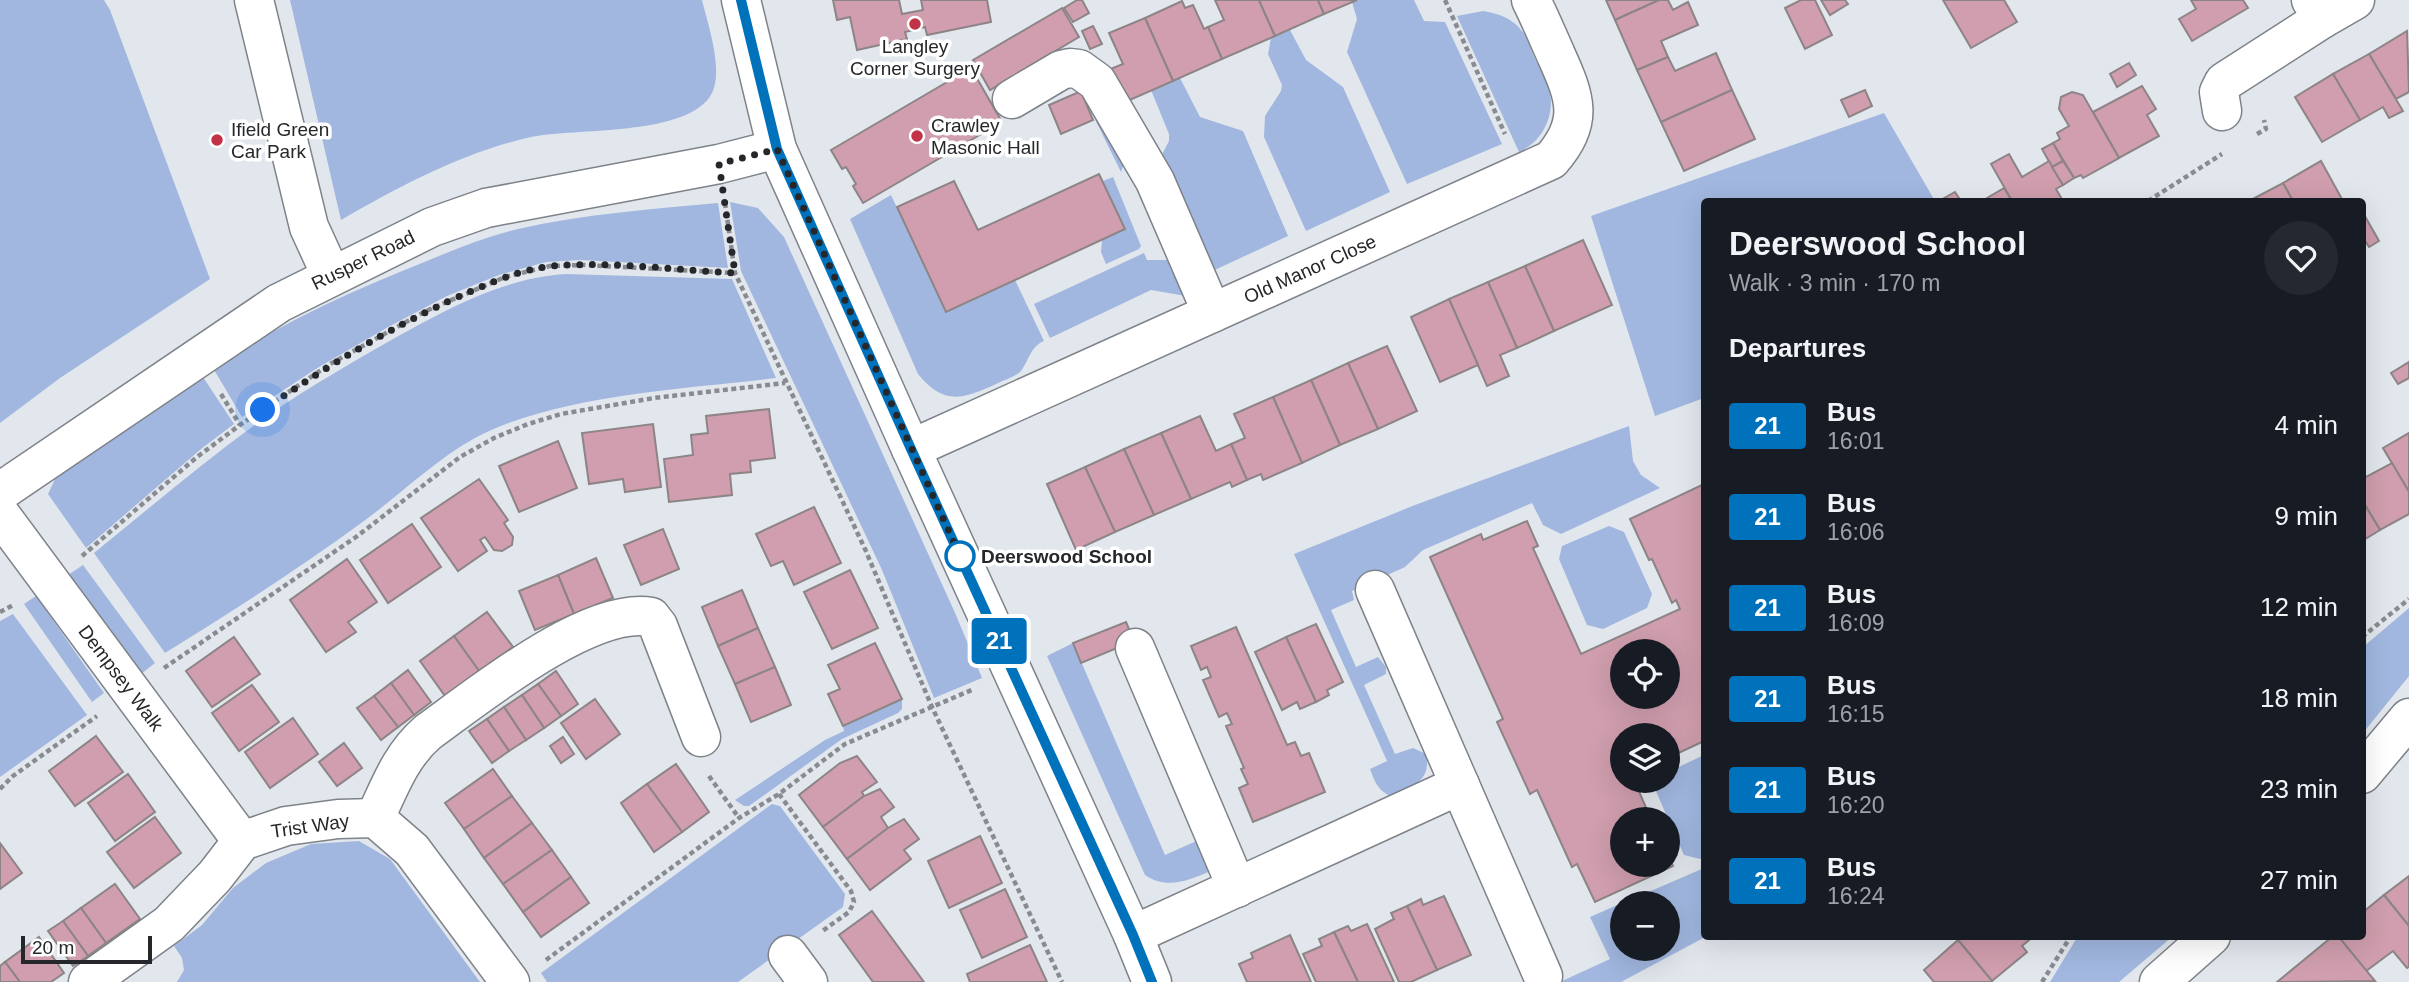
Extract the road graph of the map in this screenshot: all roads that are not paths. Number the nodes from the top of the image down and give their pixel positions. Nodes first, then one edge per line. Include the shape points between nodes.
1 (254, 0) edge
2 (741, 0) edge
3 (1531, 0) edge
4 (2355, 0) edge
5 (2317, 9) edge
6 (1012, 99) dead end
7 (2222, 111) dead end
8 (777, 149) junction
9 (331, 275) junction
10 (1212, 313) junction
11 (911, 449) junction
12 (0, 492) edge
13 (0, 514) edge
14 (1375, 590) dead end
15 (1135, 648) dead end
16 (2409, 718) edge
17 (701, 737) dead end
18 (2366, 769) edge
19 (1460, 785) junction
20 (375, 818) junction
21 (242, 841) junction
22 (1237, 888) junction
23 (1133, 935) junction
24 (2206, 940) edge
25 (525, 974) edge
26 (1543, 976) dead end
27 (88, 982) edge
28 (1152, 982) edge
29 (2159, 982) edge

1 - 9 street via 309,227
2 - 8 street
3 - 10 street, Old Manor Close via 1572,90 1571,128 1551,160
4 - 5 street
5 - 7 street via 2224,82 2219,92
6 - 10 street via 1070,68 1080,69 1097,82 1155,181
8 - 9 street, Rusper Road via 486,208 432,227
8 - 11 street
9 - 12 street, Rusper Road via 279,303
10 - 11 street, Old Manor Close
11 - 23 street
13 - 21 street, Dempsey Walk
14 - 19 street
15 - 22 street
16 - 18 street
17 - 20 street via 658,626 651,617 625,615 547,648 428,732 402,760
19 - 22 street
19 - 26 street
20 - 21 street, Trist Way via 286,826
20 - 25 street, Trist Way via 412,850
21 - 27 street via 169,923
22 - 23 street
23 - 28 street
24 - 29 street

